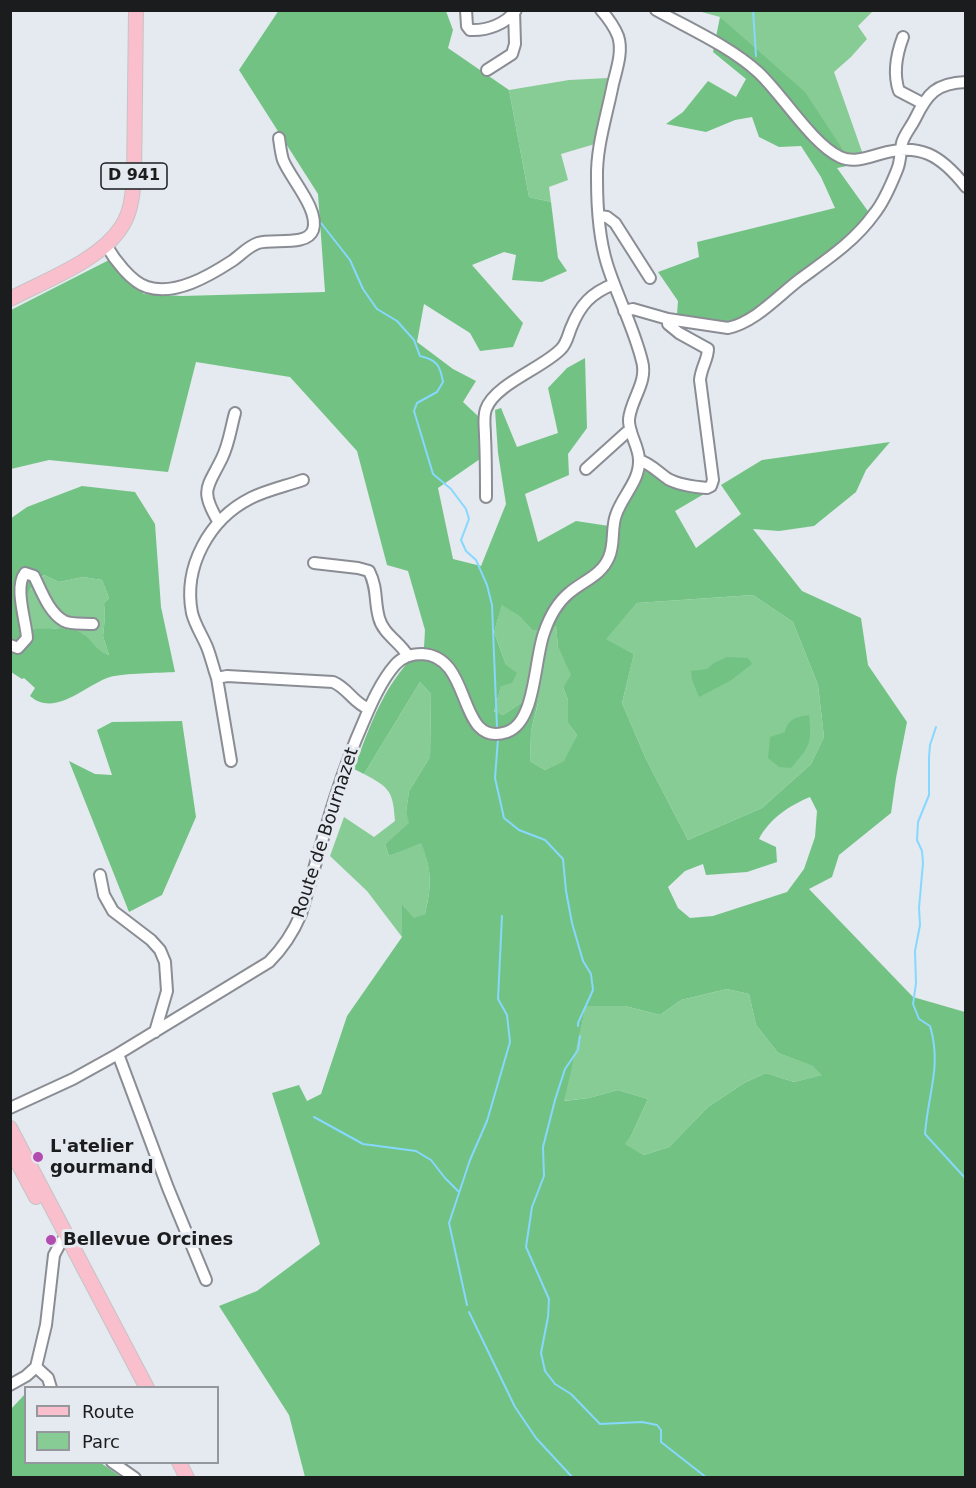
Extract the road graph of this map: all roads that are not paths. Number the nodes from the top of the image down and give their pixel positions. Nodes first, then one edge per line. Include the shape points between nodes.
1 (136, 10) edge
2 (466, 10) edge
3 (601, 10) edge
4 (656, 10) edge
5 (515, 11) edge
6 (903, 37) dead end
7 (487, 70) dead end
8 (966, 82) edge
9 (921, 103) junction
10 (279, 138) dead end
11 (902, 148) junction
12 (966, 187) edge
13 (600, 216) junction
14 (106, 245) junction
15 (650, 278) dead end
16 (614, 284) junction
17 (10, 298) edge
18 (624, 311) junction
19 (668, 319) junction
20 (235, 412) dead end
21 (631, 431) junction
22 (639, 460) junction
23 (586, 469) dead end
24 (303, 480) dead end
25 (486, 496) dead end
26 (218, 521) junction
27 (314, 563) dead end
28 (93, 624) dead end
29 (10, 645) edge
30 (408, 656) junction
31 (217, 678) junction
32 (369, 709) junction
33 (231, 761) dead end
34 (100, 875) dead end
35 (154, 1032) junction
36 (118, 1054) junction
37 (10, 1108) edge
38 (10, 1128) edge
39 (10, 1148) edge
40 (64, 1239) junction
41 (206, 1280) dead end
42 (36, 1367) junction
43 (10, 1385) edge
44 (50, 1386) edge
45 (137, 1386) edge
46 (146, 1386) edge
47 (115, 1464) edge
48 (180, 1464) edge
49 (188, 1464) edge
50 (135, 1478) edge
51 (187, 1478) edge
52 (195, 1478) edge

1 - 14 main road, D 941 via 132,199 123,224
2 - 5 street via 466,26 480,31 490,29
3 - 13 street via 618,35 620,54 599,151
4 - 11 street via 757,71 815,137 841,157 853,160
5 - 7 street via 516,45 512,54
6 - 9 street via 898,49 896,82 899,91
8 - 9 street via 943,85
9 - 11 street
10 - 14 street via 283,161 313,217 312,234 304,239 259,243 200,278 176,288 159,289 145,286 129,274
11 - 12 street via 936,159
11 - 19 street via 888,190 860,231 753,316 728,328
13 - 15 street via 615,223
13 - 16 street via 605,256
14 - 17 main road, D 941 via 78,264
16 - 18 street
16 - 25 street via 585,302 561,350 512,382 489,403 485,417
18 - 19 street via 633,309
18 - 21 street via 644,370 630,417
19 - 22 street via 668,324 679,333 708,349 700,370 713,480 711,486 699,487 677,482
20 - 26 street via 226,447 207,486 207,498
21 - 22 street
21 - 23 street
22 - 30 street via 636,479 614,519 611,555 601,570 558,604 538,649 531,698 517,726 490,732 472,720 458,680 442,660 422,654
24 - 26 street via 249,499
26 - 31 street via 197,557 190,596 196,627
27 - 30 street via 369,571 384,629
28 - 29 street via 62,620 33,576 25,573 21,578 21,601 27,638 18,648
30 - 32 street, Route de Bournazet via 393,667
31 - 32 street via 333,682
31 - 33 street
32 - 35 street, Route de Bournazet via 345,769 292,934 269,962
34 - 35 street via 104,895 113,911 151,940 165,962 167,991
35 - 36 street, Route de Bournazet
36 - 37 street, Route de Bournazet
36 - 41 street
38 - 40 main road
39 - 40 main road
40 - 42 street via 54,1255 46,1325
40 - 45 main road
40 - 46 main road
42 - 43 street
42 - 44 street
47 - 50 street
48 - 51 main road
49 - 52 main road

